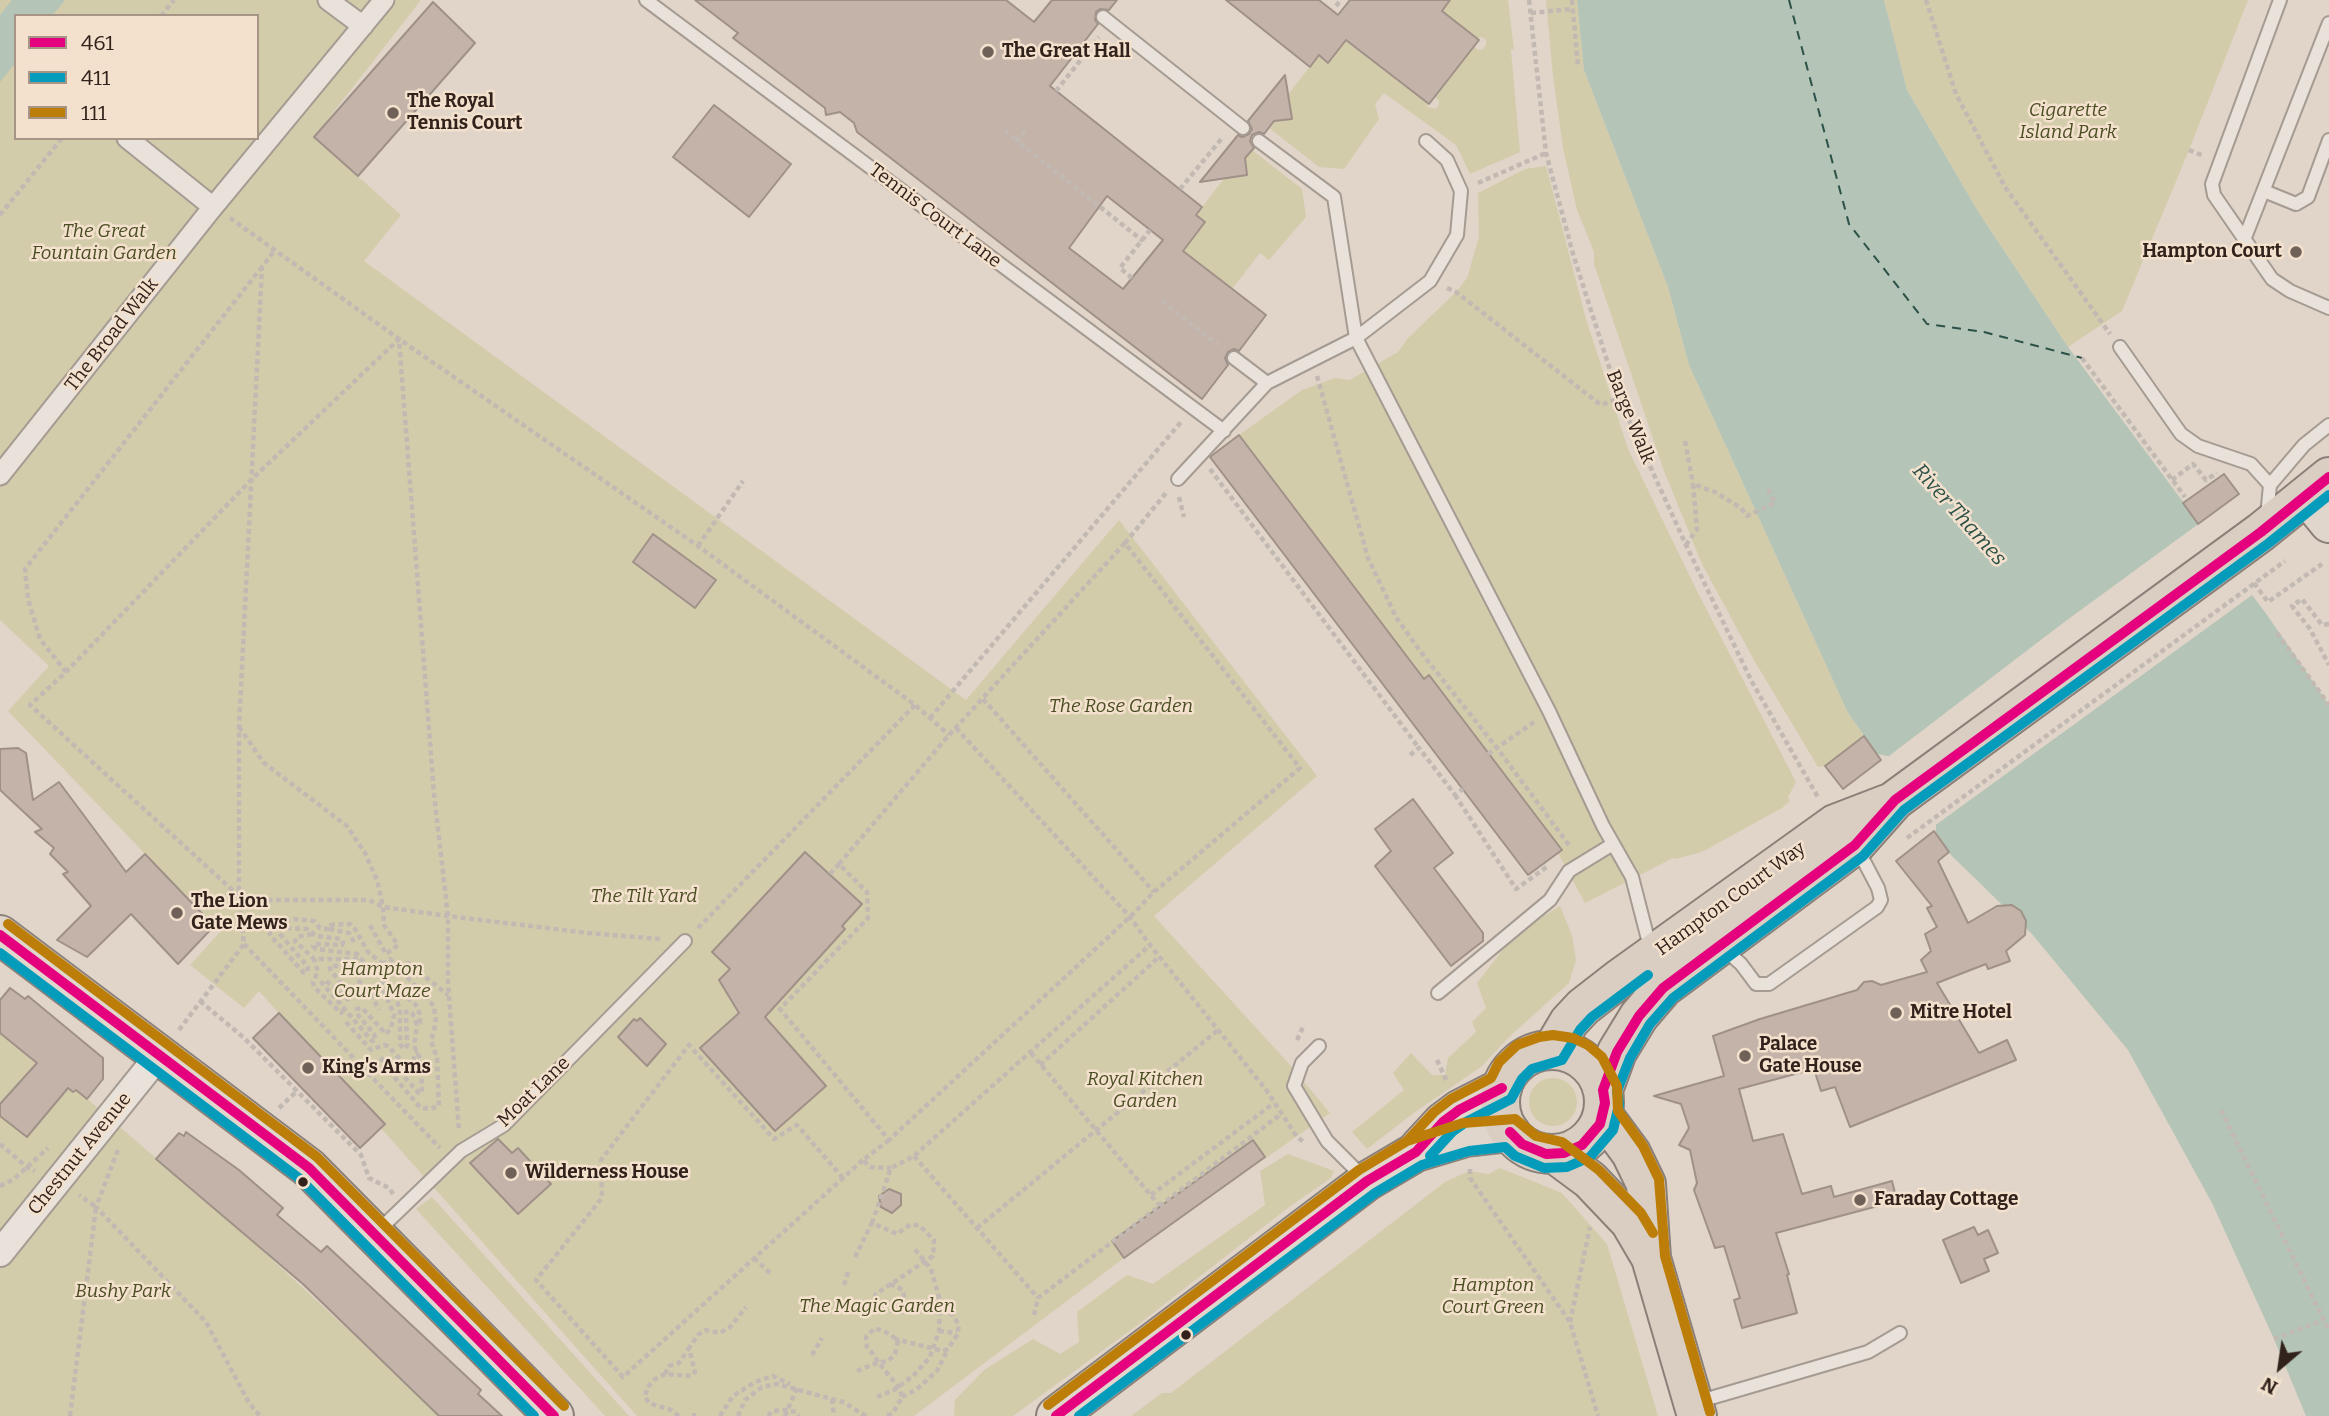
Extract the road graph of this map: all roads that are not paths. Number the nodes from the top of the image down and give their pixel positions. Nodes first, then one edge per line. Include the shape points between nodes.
1 (328, 0) edge
2 (384, 0) edge
3 (646, 0) edge
4 (2280, 0) edge
5 (1107, 20) road end
6 (2329, 23) edge
7 (363, 26) junction
8 (1239, 125) road end
9 (129, 140) edge
10 (2329, 140) edge
11 (1259, 141) dead end
12 (1426, 141) dead end
13 (2264, 191) junction
14 (213, 207) junction
15 (2244, 240) junction
16 (2329, 308) edge
17 (1356, 338) junction
18 (2120, 347) road end
19 (1234, 358) dead end
20 (1267, 383) junction
21 (2329, 425) edge
22 (1224, 431) junction
23 (0, 475) edge
24 (1178, 480) road end
25 (2270, 485) junction
26 (2322, 499) edge
27 (2271, 541) junction
28 (1910, 805) junction
29 (1613, 844) junction
30 (1855, 845) junction
31 (0, 935) edge
32 (685, 941) road end
33 (1720, 945) junction
34 (1653, 955) junction
35 (1438, 993) dead end
36 (167, 1045) junction
37 (1319, 1046) dead end
38 (1553, 1049) junction
39 (1502, 1088) junction
40 (1603, 1103) junction
41 (1510, 1132) junction
42 (1416, 1152) junction
43 (1555, 1154) junction
44 (1367, 1181) junction
45 (376, 1234) junction
46 (0, 1253) edge
47 (1651, 1258) junction
48 (1899, 1333) dead end
49 (1695, 1409) edge
50 (554, 1416) edge
51 (1056, 1416) edge

1 - 7 street
2 - 7 street, The Broad Walk
3 - 22 lane, Tennis Court Lane
4 - 15 lane via 2212,184 2214,195
5 - 8 lane
6 - 13 lane
7 - 14 street, The Broad Walk
9 - 14 street
10 - 13 lane via 2308,197 2296,204
11 - 17 lane via 1334,197
12 - 17 lane via 1447,160 1461,191 1457,235 1430,281
13 - 15 lane
14 - 23 street, The Broad Walk
15 - 16 lane via 2272,279
17 - 20 lane
17 - 29 lane
18 - 25 lane via 2181,434 2198,446 2251,464
19 - 20 lane
20 - 22 lane
21 - 25 lane via 2304,445
22 - 24 lane
25 - 27 lane
26 - 27 highway
27 - 28 highway
28 - 30 highway, Hampton Court Way
28 - 34 highway, Hampton Court Way via 1835,824
29 - 34 lane via 1632,877
29 - 35 lane via 1569,871 1550,900
30 - 33 highway, Hampton Court Way
30 - 33 lane via 1881,900 1877,907 1769,984 1756,984
31 - 36 main road
32 - 45 lane, Moat Lane via 504,1125 456,1156
33 - 40 highway, Hampton Court Way via 1663,988 1639,1016 1617,1052
34 - 38 highway, Hampton Court Way via 1583,1007
36 - 45 main road via 309,1168
36 - 46 street, Chestnut Avenue
37 - 44 lane via 1302,1063 1294,1086 1327,1141
38 - 39 highway via 1525,1057 1510,1070
38 - 40 highway via 1567,1051 1591,1066
39 - 41 highway via 1500,1106
39 - 42 main road via 1459,1110
40 - 43 highway via 1595,1132 1582,1145
40 - 47 highway via 1646,1184
41 - 42 main road via 1466,1137
41 - 43 highway via 1530,1149
42 - 44 main road
43 - 47 highway via 1590,1180 1630,1222
44 - 51 main road
45 - 50 main road
47 - 49 highway
48 - 49 lane via 1868,1352

